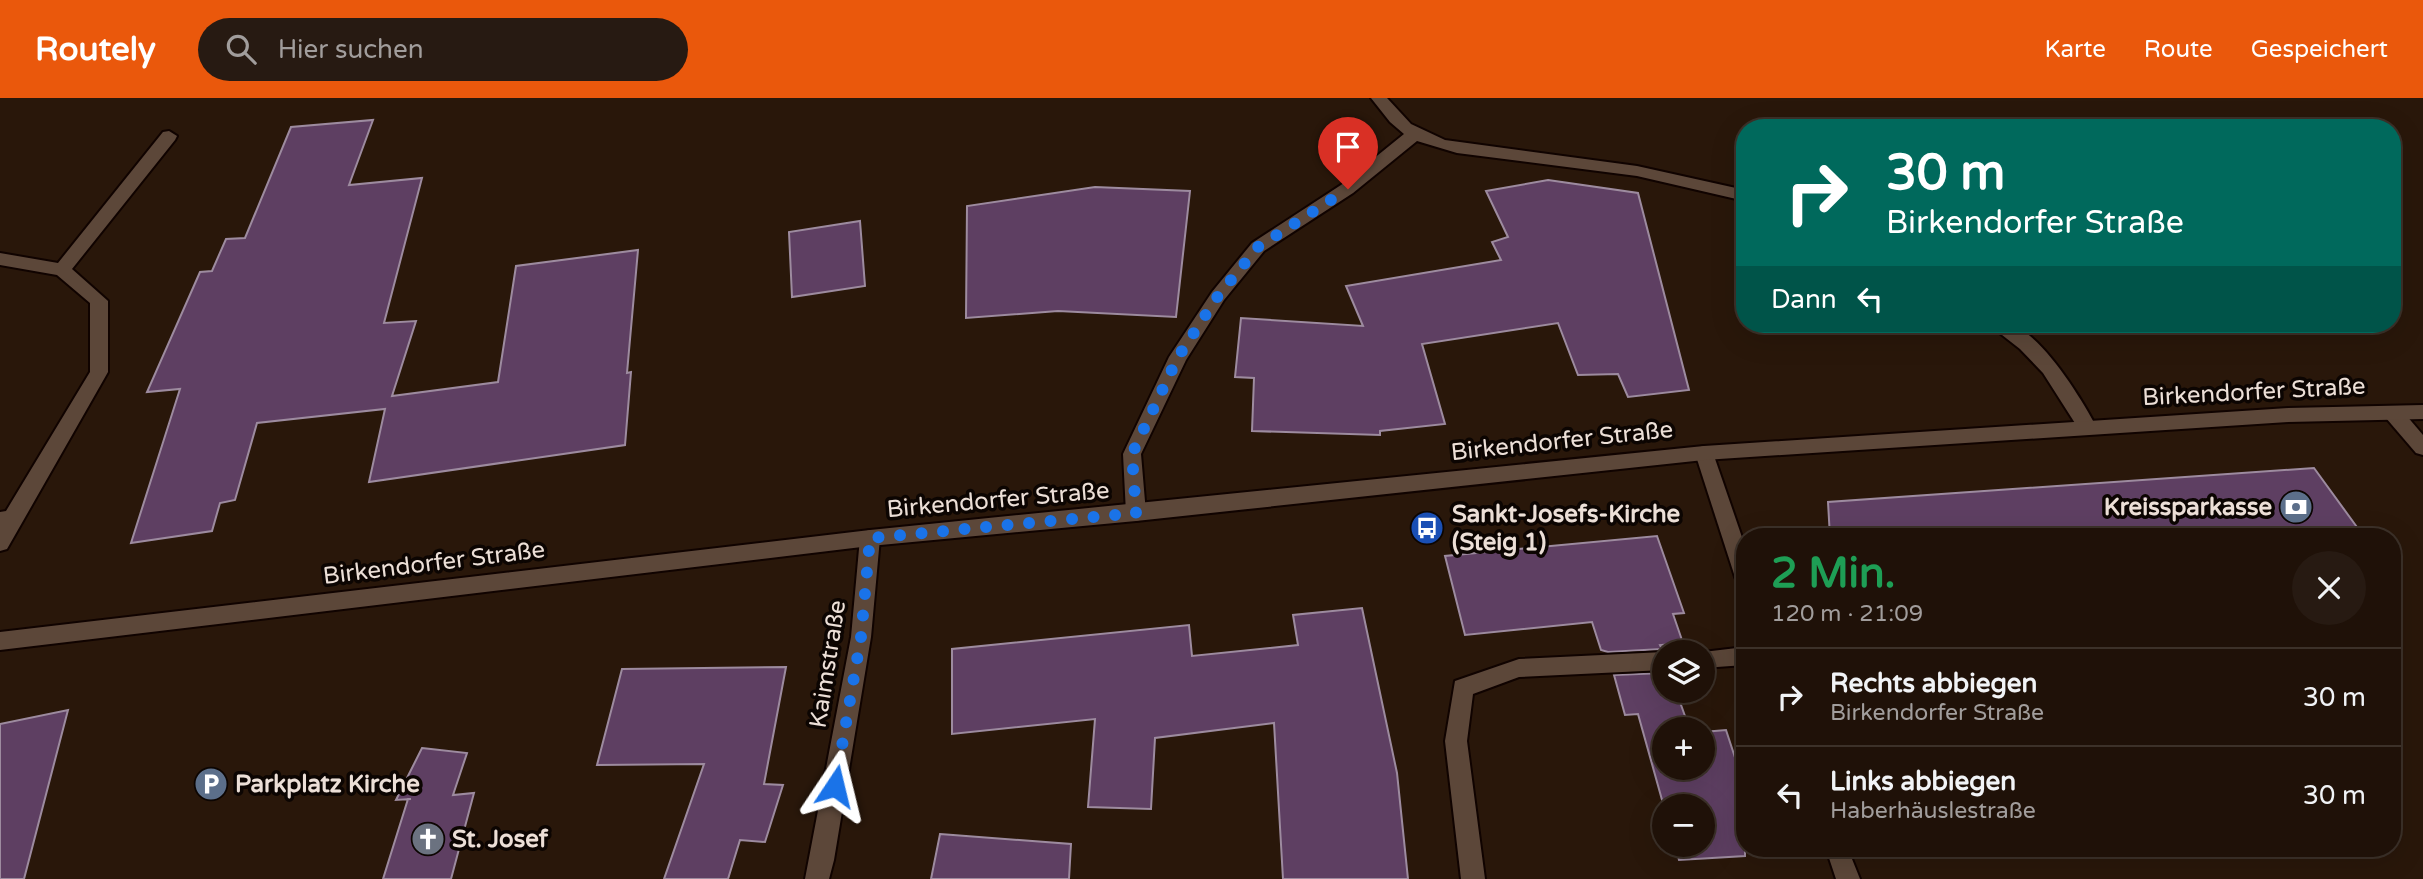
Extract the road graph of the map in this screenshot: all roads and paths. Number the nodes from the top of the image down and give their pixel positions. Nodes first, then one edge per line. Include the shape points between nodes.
1 (1379, 98) edge
2 (1415, 134) junction
3 (169, 136) dead end
4 (1736, 193) edge
5 (0, 259) edge
6 (62, 270) junction
7 (2012, 333) edge
8 (2423, 412) edge
9 (2393, 413) junction
10 (2087, 426) junction
11 (2423, 448) edge
12 (1704, 453) junction
13 (1136, 513) junction
14 (6, 519) edge
15 (870, 538) junction
16 (0, 543) edge
17 (1736, 549) edge
18 (0, 641) edge
19 (1736, 657) edge
20 (1715, 658) edge
21 (1652, 662) edge
22 (1840, 857) edge
23 (817, 879) edge
24 (1473, 879) edge
25 (1848, 879) edge

1 - 2 street
2 - 4 street via 1451,148 1629,169
2 - 13 street via 1348,189 1258,247 1218,296 1178,357 1132,454
3 - 6 street
5 - 6 street
6 - 14 street via 99,301 99,372
7 - 10 street via 2052,368
8 - 9 street, Birkendorfer Straße
9 - 10 street, Birkendorfer Straße
9 - 11 street
10 - 12 street, Birkendorfer Straße
12 - 13 street, Birkendorfer Straße
12 - 17 street
13 - 15 street, Birkendorfer Straße
14 - 16 street
15 - 18 street, Birkendorfer Straße
15 - 23 street, Kaimstraße via 861,637
19 - 20 street
21 - 24 street via 1519,668 1463,688 1456,741
22 - 25 street

